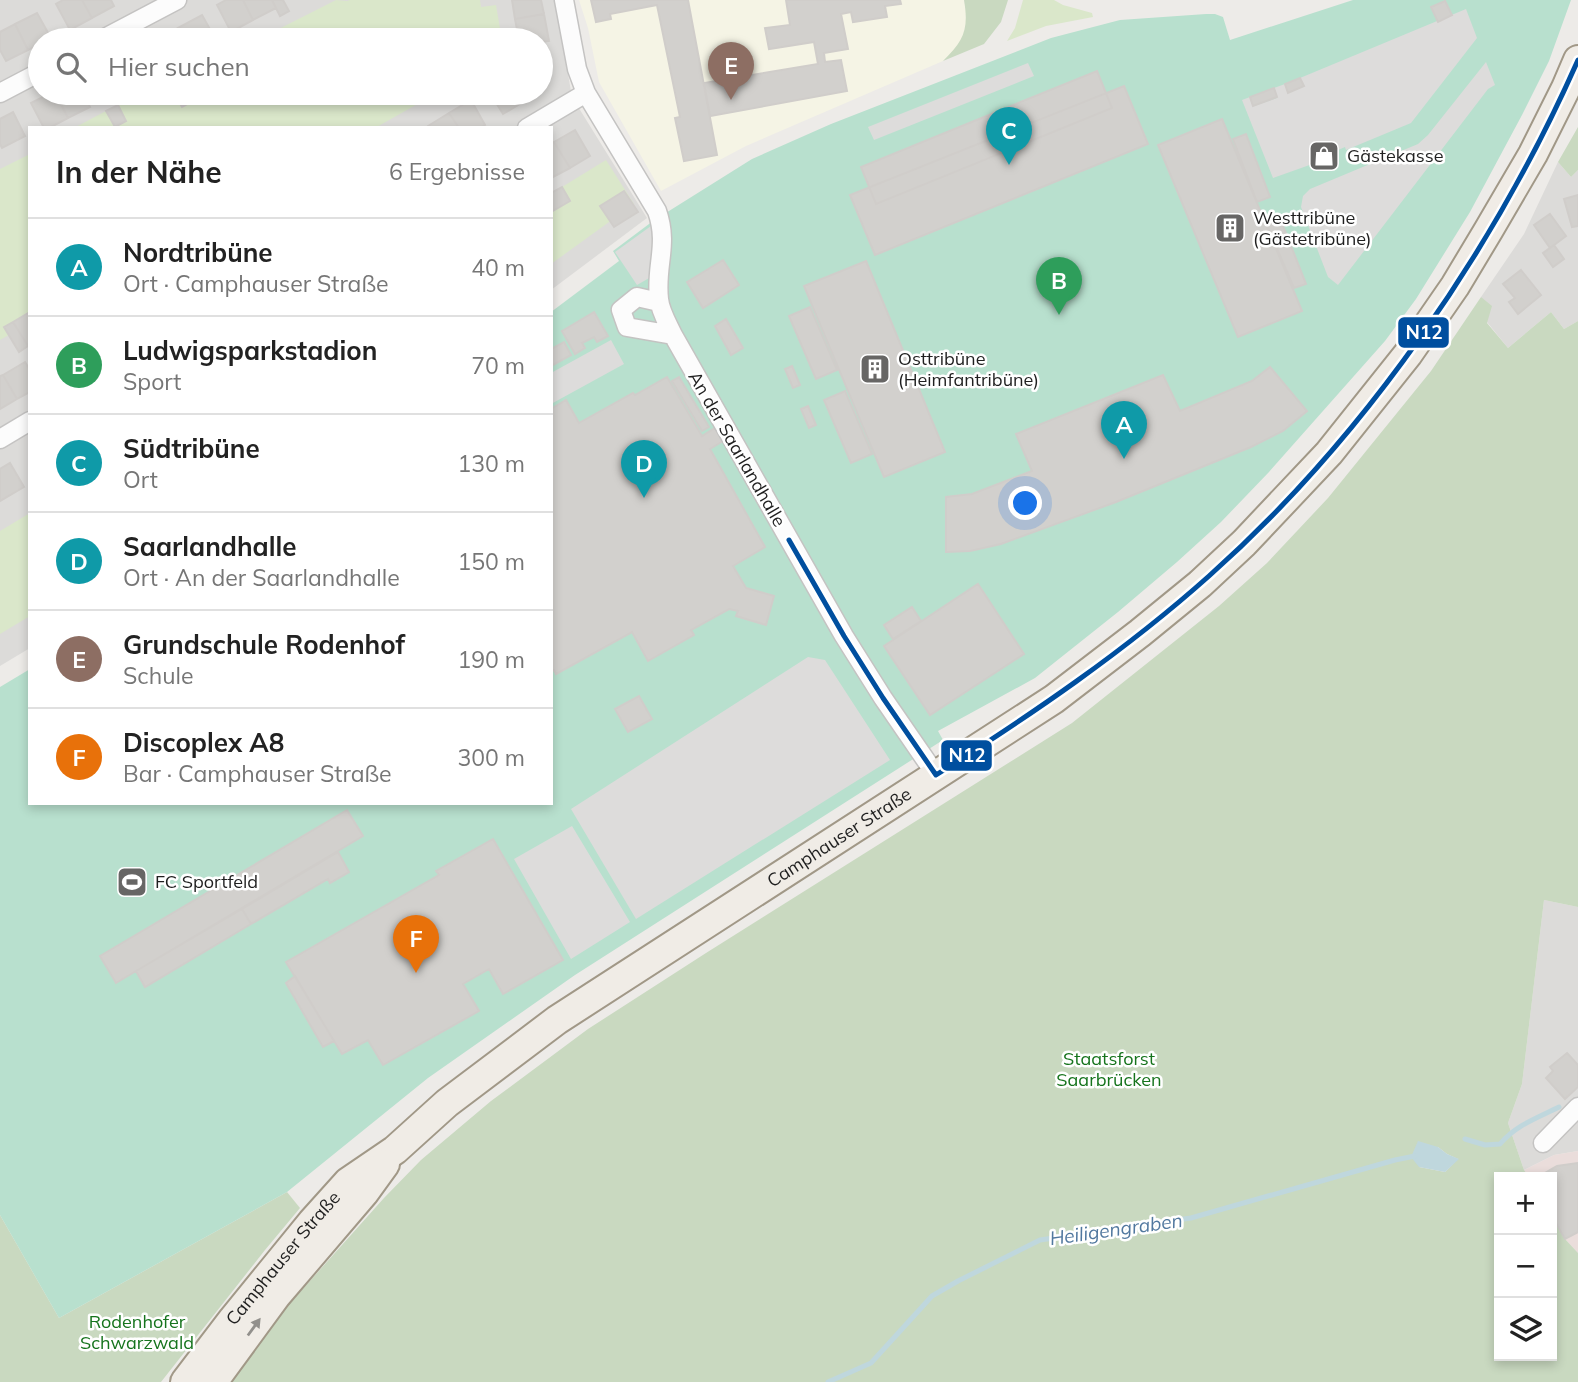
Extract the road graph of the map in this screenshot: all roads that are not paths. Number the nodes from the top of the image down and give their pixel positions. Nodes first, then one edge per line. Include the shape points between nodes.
1 (177, 0) edge
2 (564, 0) edge
3 (124, 28) edge
4 (1578, 60) edge
5 (28, 78) edge
6 (0, 93) edge
7 (586, 93) junction
8 (530, 126) edge
9 (659, 302) junction
10 (673, 335) junction
11 (28, 422) edge
12 (0, 439) edge
13 (936, 775) junction
14 (1578, 1107) edge
15 (1543, 1143) dead end
16 (395, 1150) junction
17 (185, 1382) edge
18 (214, 1382) edge

1 - 3 street
2 - 7 street, An der Saarlandhalle
4 - 13 main road, Camphauser Straße via 1532,154 1455,286 1408,354 1306,480 1200,584 1140,633 1054,699
5 - 6 street
7 - 8 street
7 - 9 street, An der Saarlandhalle via 661,222
9 - 10 street, An der Saarlandhalle
9 - 10 street via 636,297 621,310 627,327
10 - 13 street, An der Saarlandhalle via 844,636
11 - 12 street
13 - 16 main road, Camphauser Straße via 557,1020 447,1103
14 - 15 street
16 - 17 main road, Camphauser Straße via 348,1182
18 -> 16 main road, Camphauser Straße via 276,1296 365,1193

